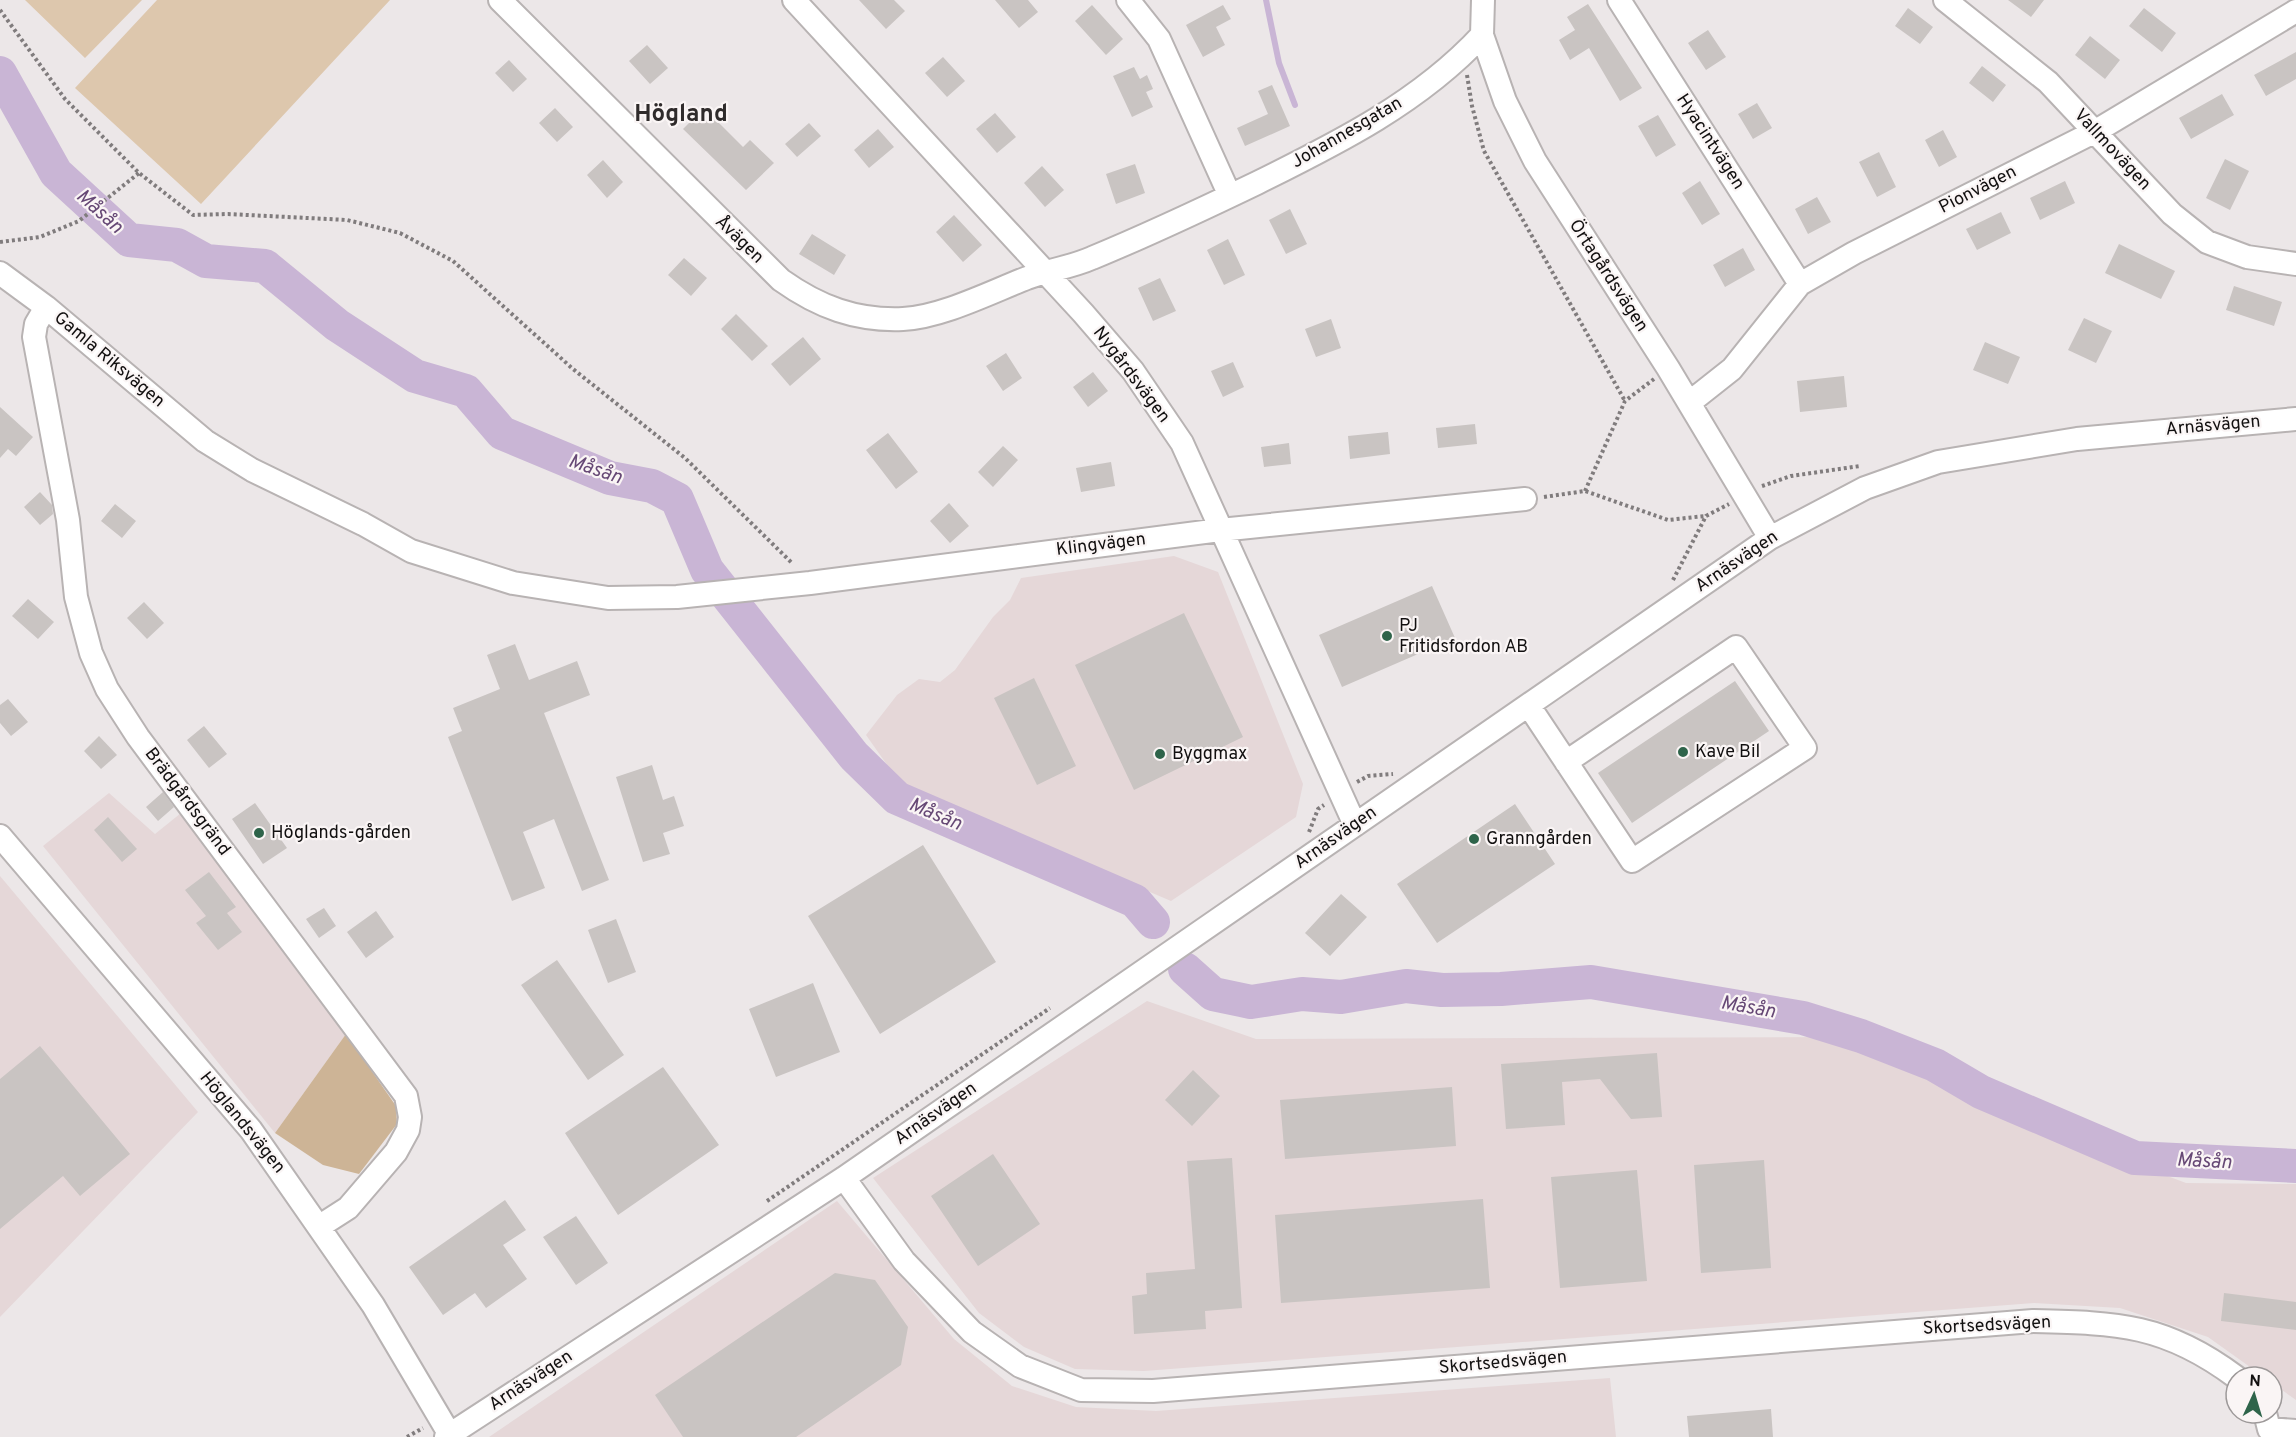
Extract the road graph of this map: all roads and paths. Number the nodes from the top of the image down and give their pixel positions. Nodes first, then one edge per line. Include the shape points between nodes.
1 (500, 0) edge
2 (794, 0) edge
3 (1128, 0) edge
4 (1484, 0) edge
5 (1619, 0) edge
6 (1945, 0) edge
7 (0, 10) edge
8 (2296, 11) edge
9 (1482, 34) junction
10 (1464, 54) junction
11 (2096, 131) junction
12 (139, 173) junction
13 (1230, 196) junction
14 (0, 242) edge
15 (2296, 264) edge
16 (1044, 272) junction
17 (0, 273) edge
18 (1800, 284) junction
19 (45, 307) junction
20 (1668, 368) junction
21 (1625, 401) junction
22 (1689, 403) junction
23 (2296, 419) edge
24 (1585, 491) junction
25 (1525, 499) joint
26 (1706, 516) dead end
27 (1220, 530) junction
28 (1770, 538) junction
29 (810, 583) junction
30 (677, 597) joint
31 (1529, 706) junction
32 (1566, 762) junction
33 (1355, 825) junction
34 (0, 836) edge
35 (844, 1178) junction
36 (320, 1226) junction
37 (2224, 1369) edge
38 (2279, 1425) edge
39 (2296, 1431) edge
40 (448, 1436) edge

1 - 16 street, Åvägen via 749,250 808,299 863,318 904,319
2 - 16 street, Nygårdsvägen
3 - 13 street via 1159,39
4 - 9 street, Örtagårdsvägen
5 - 18 street, Hyacintvägen
6 - 11 street, Vallmovägen via 2048,82
7 - 12 path via 65,99
8 - 11 street, Pionvägen
9 - 10 street, Johannesgatan
9 - 20 street, Örtagårdsvägen via 1505,101 1535,161
10 - 13 street, Johannesgatan via 1384,116
10 - 21 path via 1484,151
11 - 15 street, Vallmovägen via 2172,214 2207,242 2247,257
11 - 18 street, Pionvägen
12 - 14 path via 79,221 39,237
12 - 29 path via 193,215 347,220 400,233 453,261 573,369 685,458 780,548
13 - 16 street, Johannesgatan via 1090,259
16 - 27 street, Nygårdsvägen via 1133,371 1182,443
17 - 19 street, Gamla Riksvägen
18 - 22 street, Pionvägen via 1732,369
19 - 30 street, Gamla Riksvägen via 205,441 252,470 411,551 513,583 608,598
19 - 36 street, Brädgårdsgränd via 34,337 68,520 76,597 91,653 106,689 406,1096 408,1130 396,1152 348,1208
20 - 21 path
20 - 22 street, Örtagårdsvägen
21 - 24 path
22 - 28 street, Örtagårdsvägen
23 - 28 street, Arnäsvägen via 2077,439 1938,462 1865,488
24 - 25 path
24 - 26 path via 1668,520
25 - 27 street, Klingvägen
27 - 29 street, Klingvägen
27 - 33 street, Nygårdsvägen
28 - 31 street, Arnäsvägen
29 - 30 street, Klingvägen
31 - 32 street
31 - 33 street, Arnäsvägen
32 - 32 street via 1632,861 1805,748 1736,647
33 - 35 street, Arnäsvägen
34 - 36 street, Höglandsvägen via 251,1130
35 - 37 street, Skortsedsvägen via 904,1261 972,1332 1020,1366 1081,1390 1153,1391 2033,1321 2144,1329 2184,1344
35 - 40 street, Arnäsvägen
36 - 40 street, Höglandsvägen via 373,1305
38 - 39 street

